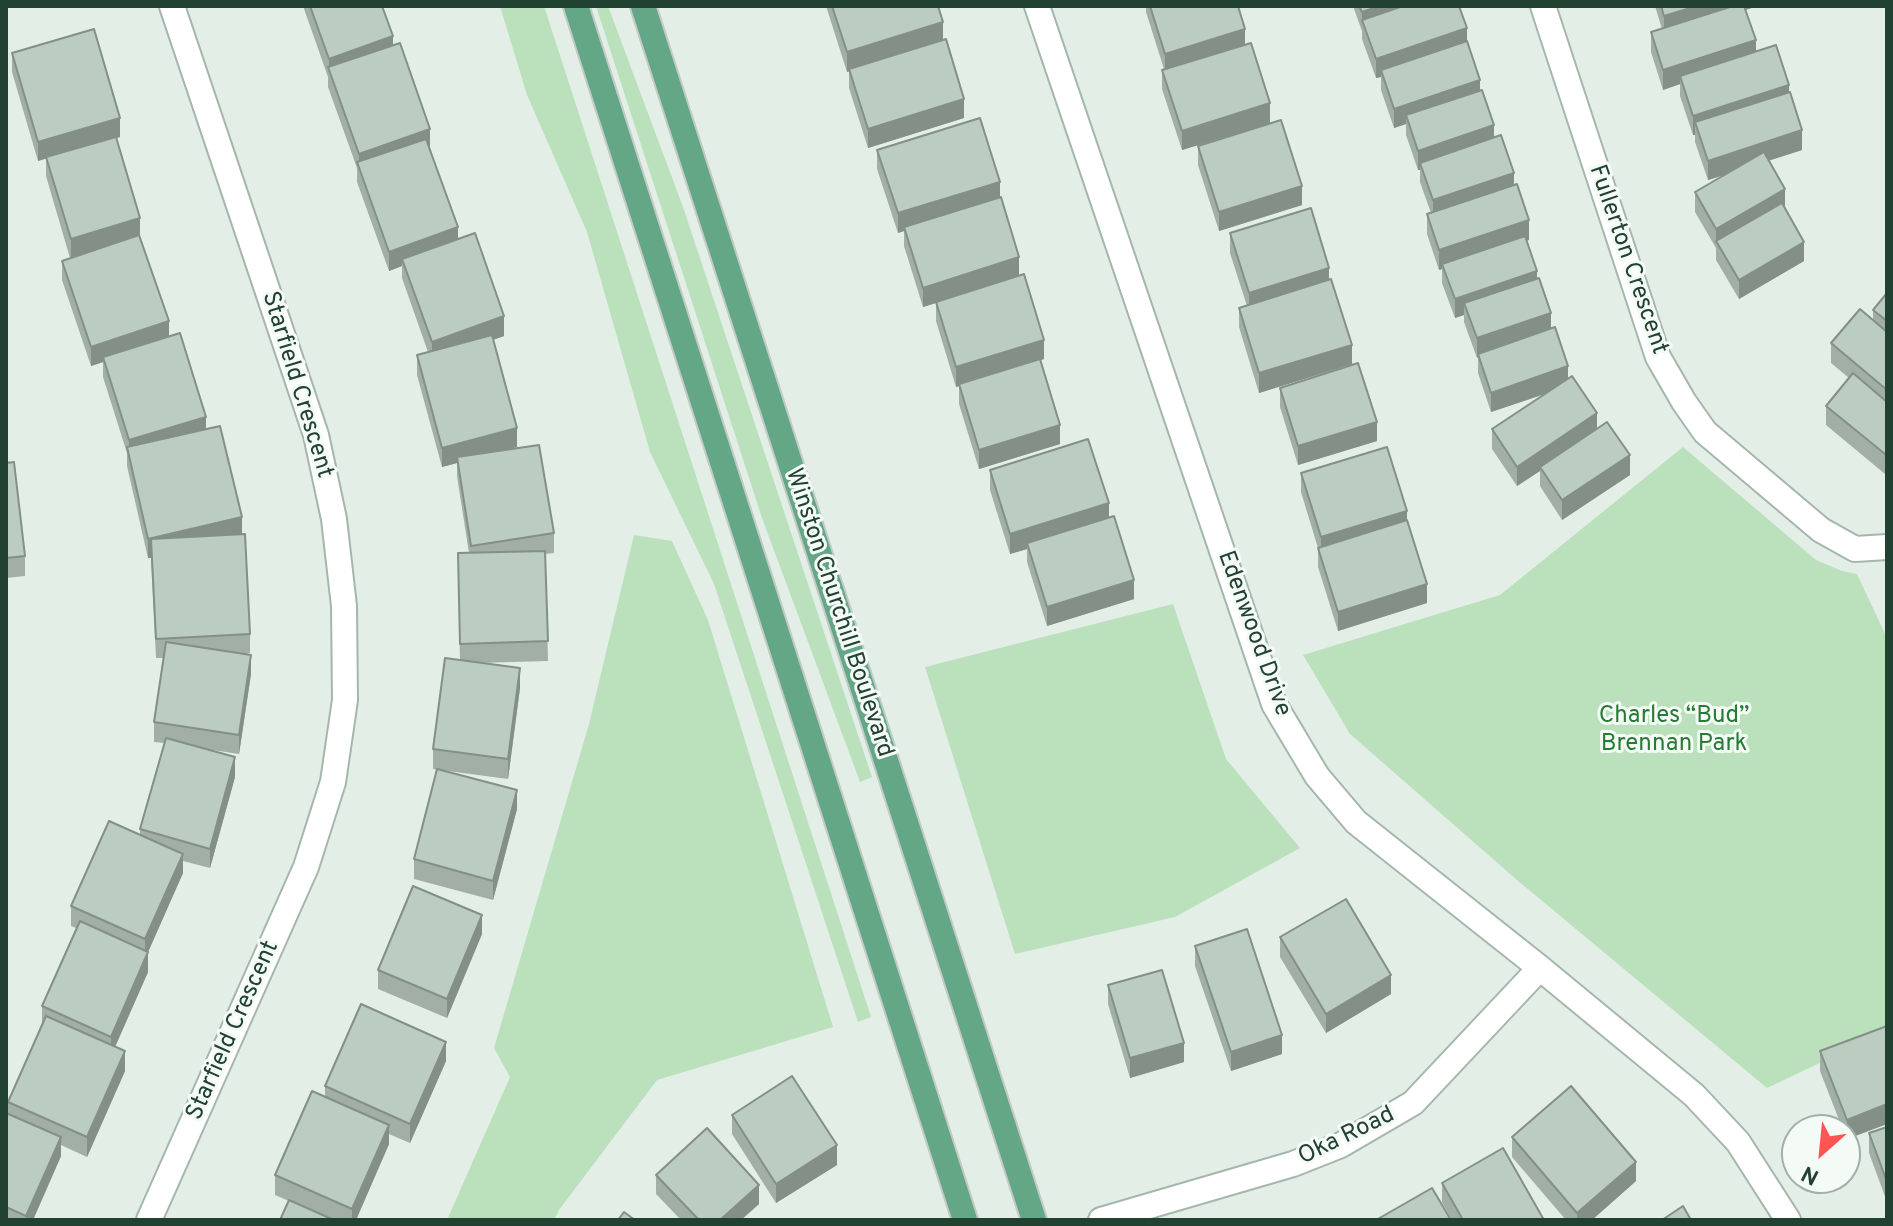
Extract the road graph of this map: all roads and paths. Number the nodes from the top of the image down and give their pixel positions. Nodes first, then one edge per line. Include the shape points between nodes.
1 (172, 6) edge
2 (576, 6) edge
3 (643, 6) edge
4 (1037, 6) edge
5 (1543, 6) edge
6 (1887, 547) edge
7 (1540, 968) junction
8 (149, 1220) edge
9 (965, 1220) edge
10 (1034, 1220) edge
11 (1101, 1220) edge
12 (1788, 1220) edge

1 - 8 street, Starfield Crescent via 316,435 334,519 344,606 345,700 333,782 306,867
2 - 9 main road
3 - 10 main road, Winston Churchill Boulevard
4 - 7 street, Edenwood Drive via 1274,704 1317,776 1356,822
5 - 6 street, Fullerton Crescent via 1658,357 1684,402 1705,432 1821,530 1855,549
7 - 11 street, Oka Road via 1413,1103 1353,1138 1293,1164
7 - 12 street, Edenwood Drive via 1694,1095 1738,1142

